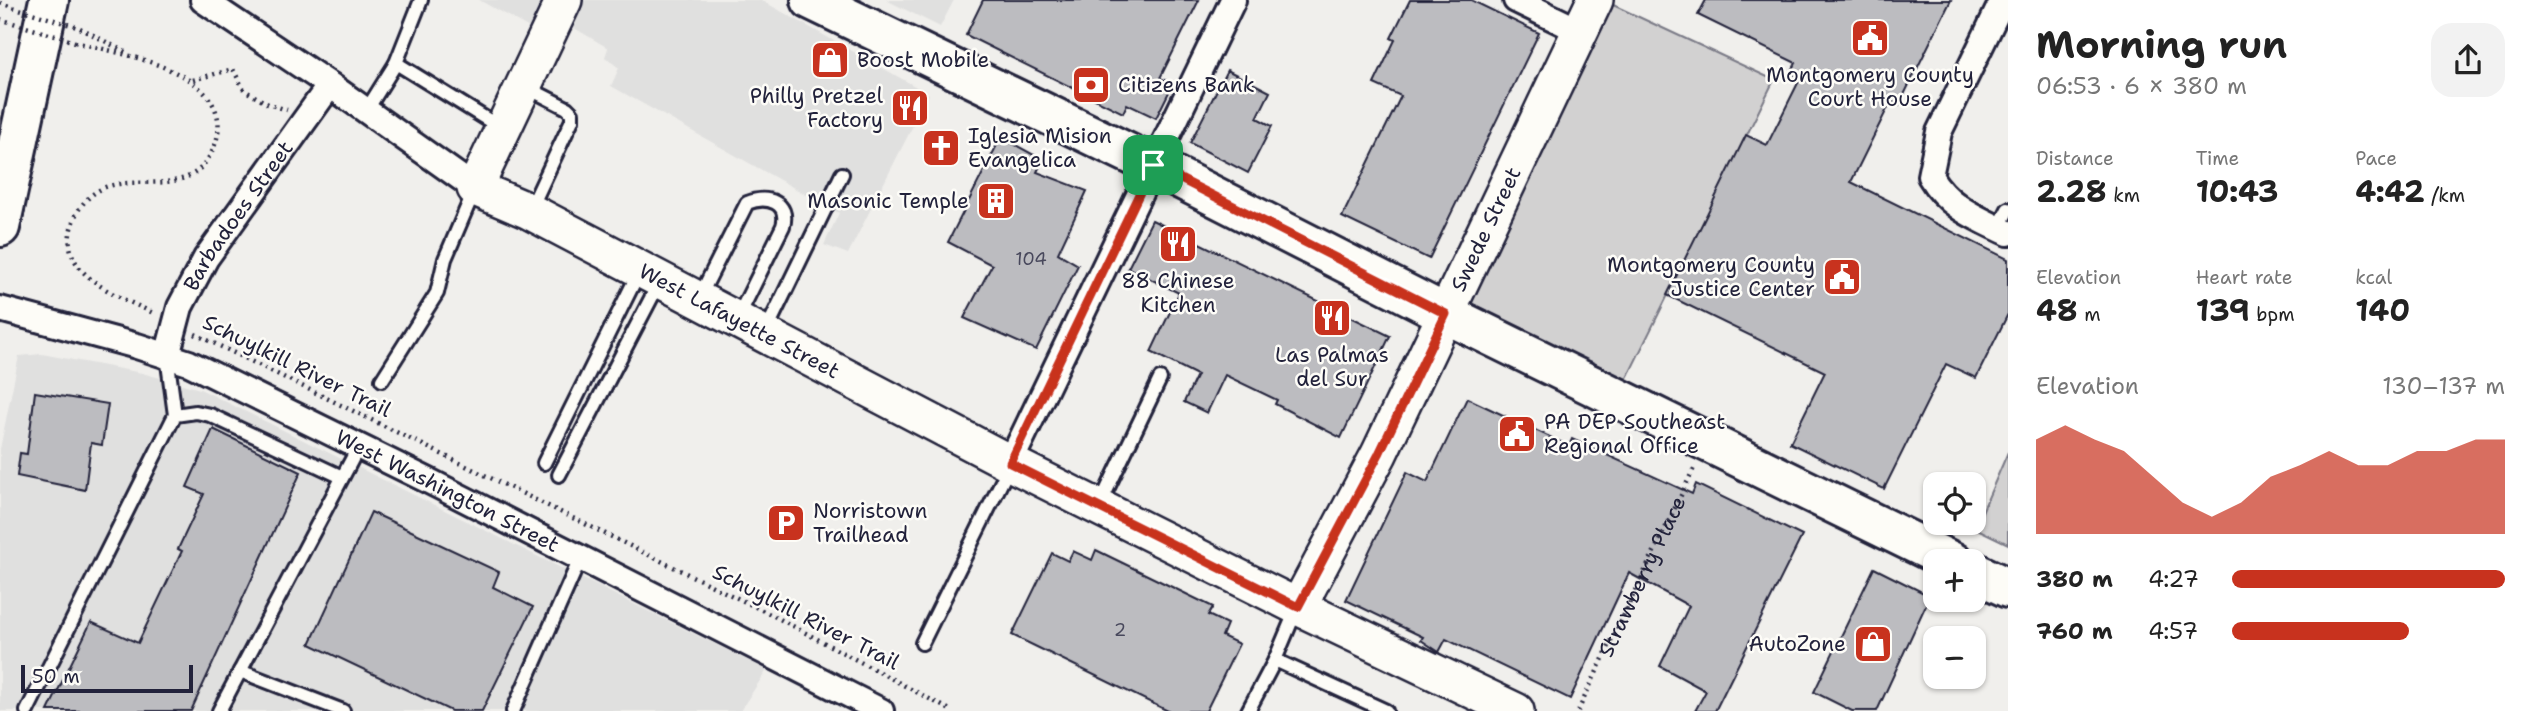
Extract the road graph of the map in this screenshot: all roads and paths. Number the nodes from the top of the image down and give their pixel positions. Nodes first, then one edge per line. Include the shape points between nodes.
1 (50, 0) edge
2 (203, 0) edge
3 (421, 0) edge
4 (564, 0) edge
5 (811, 0) edge
6 (1233, 0) edge
7 (1516, 0) edge
8 (1595, 0) edge
9 (2003, 0) edge
10 (0, 3) edge
11 (0, 19) edge
12 (1580, 32) junction
13 (136, 58) junction
14 (396, 63) junction
15 (192, 81) junction
16 (330, 85) junction
17 (524, 86) junction
18 (366, 111) junction
19 (308, 116) junction
20 (503, 130) junction
21 (1153, 165) junction
22 (842, 174) dead end
23 (475, 188) junction
24 (529, 211) junction
25 (1, 221) edge
26 (2005, 224) edge
27 (0, 228) edge
28 (651, 275) junction
29 (698, 300) junction
30 (0, 309) edge
31 (1446, 314) junction
32 (174, 324) junction
33 (751, 327) junction
34 (167, 356) junction
35 (1160, 379) dead end
36 (383, 380) dead end
37 (175, 415) junction
38 (1706, 442) junction
39 (359, 446) junction
40 (544, 463) dead end
41 (1010, 463) junction
42 (559, 475) dead end
43 (342, 477) junction
44 (1098, 507) junction
45 (1926, 549) edge
46 (580, 559) junction
47 (1986, 578) edge
48 (2008, 588) edge
49 (1298, 607) junction
50 (922, 643) dead end
51 (1275, 660) junction
52 (240, 671) junction
53 (27, 711) edge
54 (219, 711) edge
55 (343, 711) edge
56 (513, 711) edge
57 (881, 711) edge
58 (952, 711) edge
59 (1248, 711) edge
60 (1386, 711) edge
61 (1516, 711) edge
62 (1578, 711) edge

1 - 25 main road
2 - 16 street, West Lafayette Street
3 - 14 lane
4 - 17 street
5 - 21 main road
6 - 21 street
7 - 12 street
8 - 12 street, Swede Street
9 - 26 street via 1939,132 1930,176 1958,209
10 - 13 path, bridge via 80,28
11 - 13 path, Schuylkill River Trail, bridge
12 - 31 street, Swede Street
13 - 15 path, Schuylkill River Trail
14 - 18 lane
14 - 20 lane
15 - 19 path via 233,69 244,90 268,104
15 - 32 path, Schuylkill River Trail via 204,90 217,113 217,138 205,163 179,179 110,185 97,191 76,214 70,236 71,255 89,278
16 - 18 street, West Lafayette Street
16 - 19 street, Barbadoes Street
17 - 20 street
17 - 24 lane via 572,113
18 - 23 street, West Lafayette Street
19 - 32 street, Barbadoes Street via 206,258
20 - 23 street
21 - 31 main road
21 - 41 street
22 - 33 lane
23 - 24 street, West Lafayette Street
23 - 36 lane via 445,259 438,293
24 - 28 street, West Lafayette Street
25 - 27 main road
28 - 29 street, West Lafayette Street
28 - 40 lane
28 - 42 lane
29 - 33 street, West Lafayette Street
29 - 33 lane via 747,203 765,198 776,202 785,218
30 - 34 street, West Washington Street
31 - 38 main road
31 - 49 street, Swede Street
32 - 34 street, Barbadoes Street
32 - 58 path, Schuylkill River Trail via 774,616
33 - 41 street, West Lafayette Street
34 - 37 lane
34 - 39 street, West Washington Street
35 - 44 lane
37 - 43 lane via 210,415
37 - 53 lane
38 - 45 main road
38 - 62 path, Strawberry Place
39 - 43 lane
39 - 46 street, West Washington Street
41 - 44 street, West Lafayette Street
41 - 50 lane
43 - 52 lane
44 - 49 street, West Lafayette Street
46 - 56 lane
46 - 57 street, West Washington Street
47 - 48 main road
49 - 51 lane
49 - 61 street, West Lafayette Street
51 - 59 lane
51 - 60 lane
52 - 54 lane
52 - 55 lane

